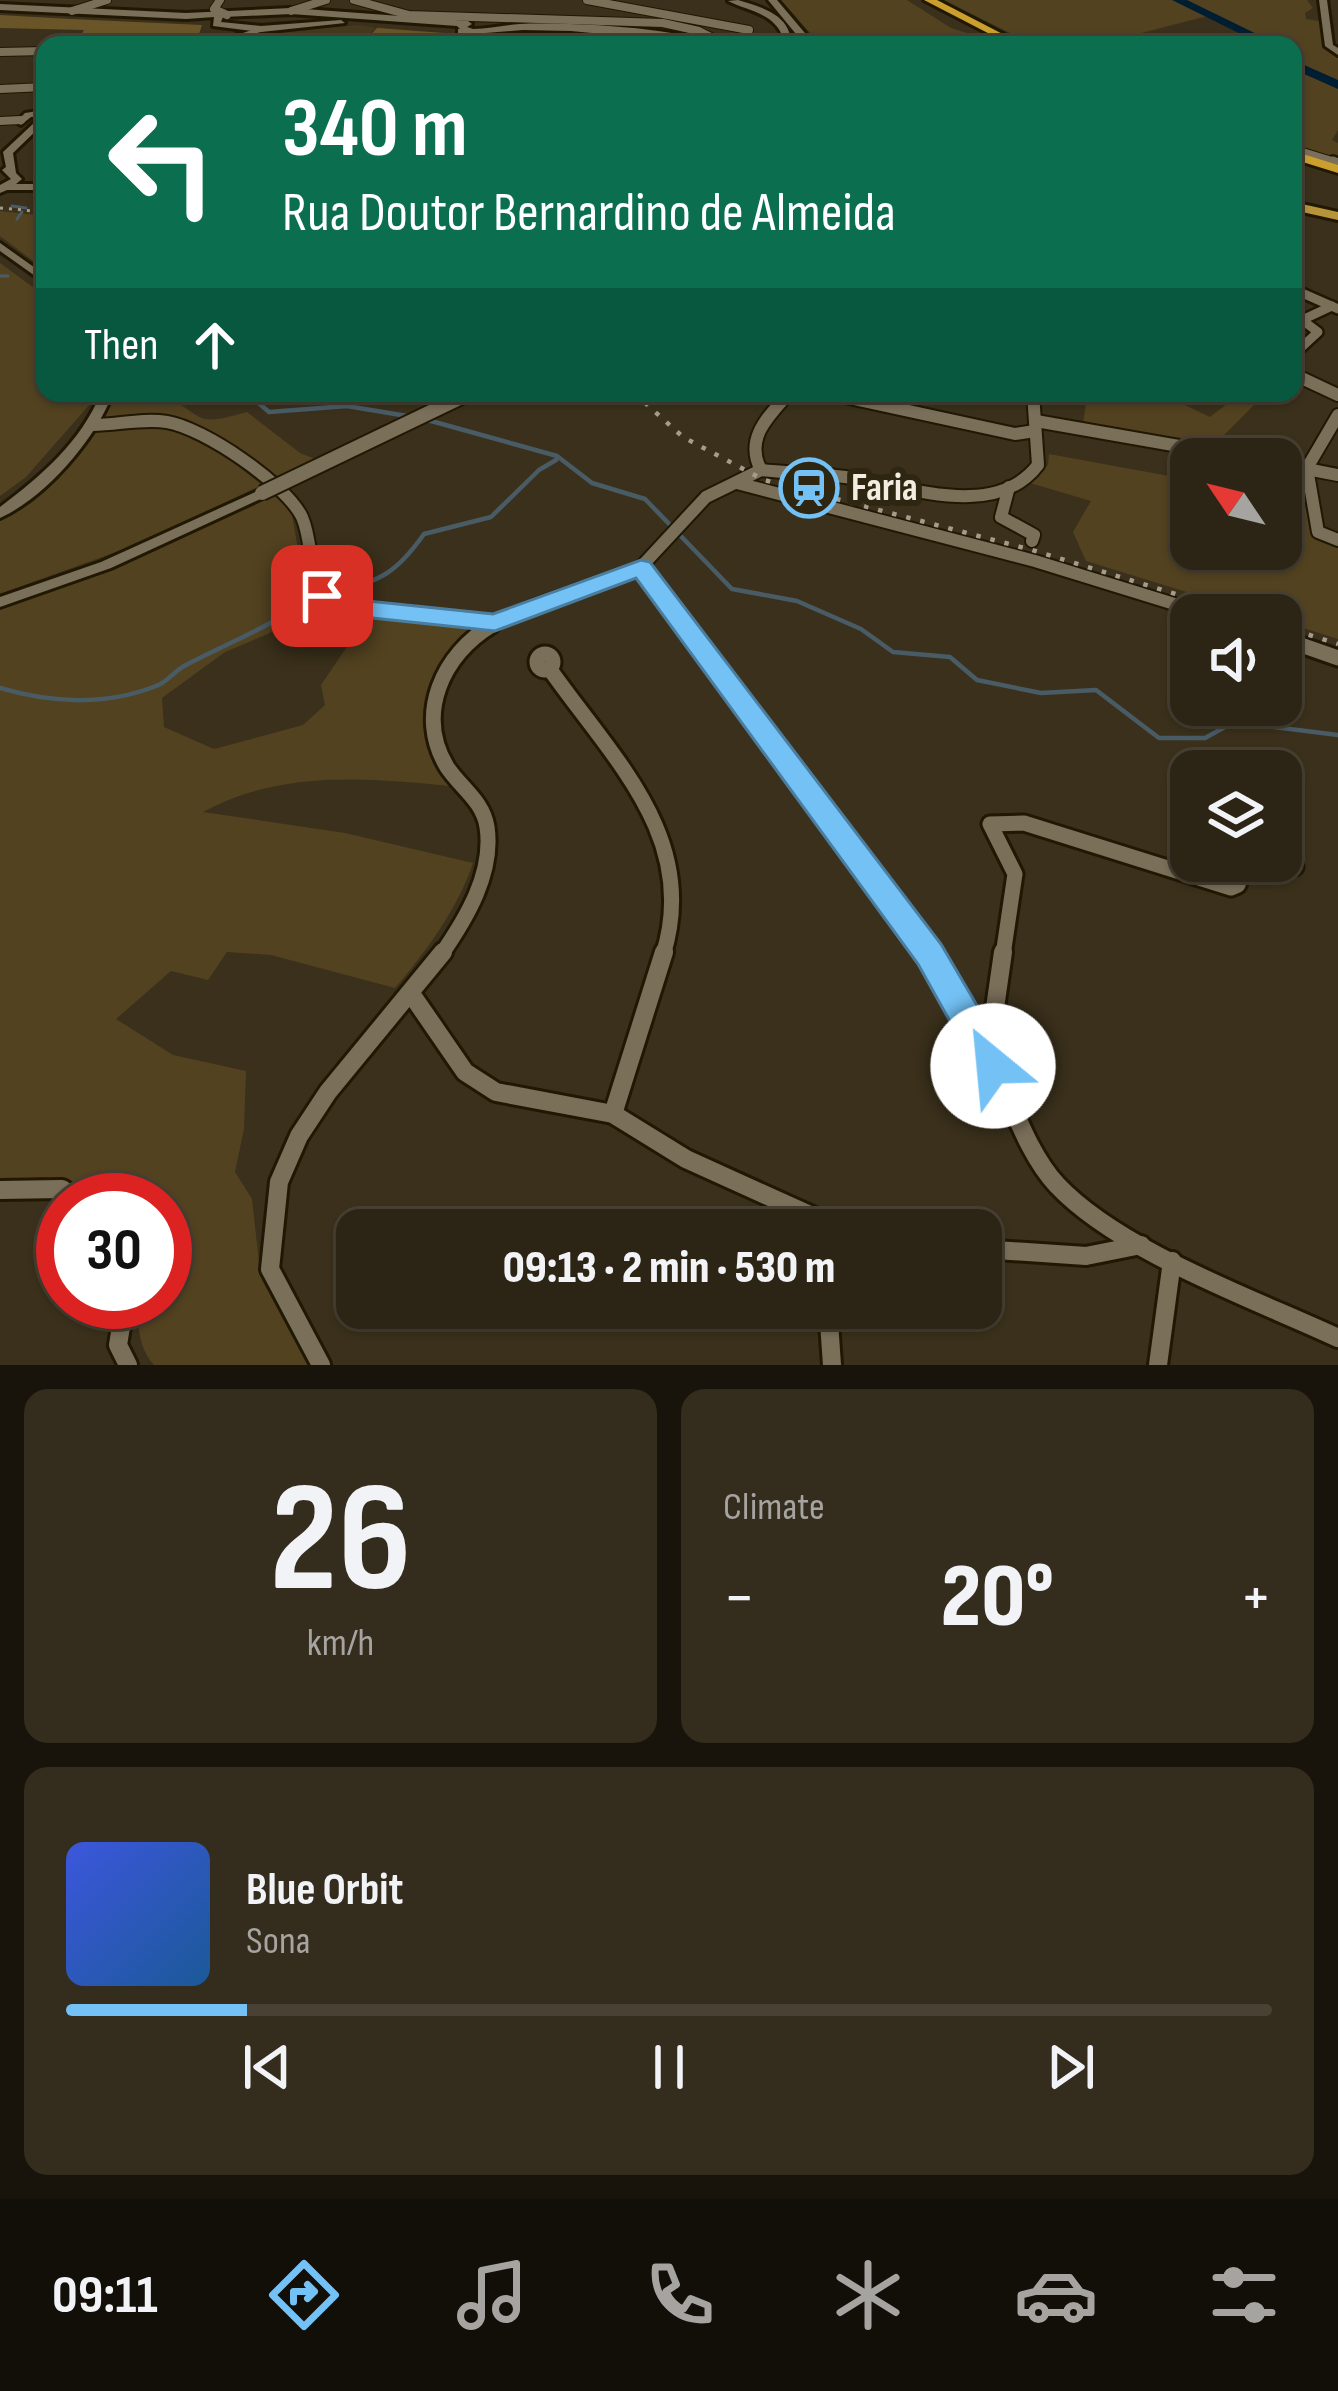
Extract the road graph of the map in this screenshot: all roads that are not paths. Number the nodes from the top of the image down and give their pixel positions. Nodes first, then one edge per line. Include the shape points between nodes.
1 (220, 0) edge
2 (326, 0) edge
3 (355, 0) edge
4 (587, 0) edge
5 (730, 0) edge
6 (754, 0) edge
7 (772, 0) edge
8 (927, 0) edge
9 (1323, 0) edge
10 (103, 2) edge
11 (608, 4) junction
12 (316, 6) junction
13 (0, 9) edge
14 (72, 11) junction
15 (291, 11) junction
16 (111, 13) junction
17 (330, 18) junction
18 (223, 20) junction
19 (581, 20) junction
20 (464, 27) junction
21 (261, 29) junction
22 (484, 29) junction
23 (1331, 29) edge
24 (749, 30) dead end
25 (692, 34) junction
26 (225, 36) edge
27 (239, 36) edge
28 (477, 36) edge
29 (483, 36) edge
30 (646, 36) edge
31 (699, 36) edge
32 (787, 36) edge
33 (802, 36) edge
34 (998, 36) edge
35 (36, 52) edge
36 (1338, 52) edge
37 (0, 53) edge
38 (36, 87) edge
39 (0, 89) edge
40 (36, 119) edge
41 (0, 121) edge
42 (22, 122) junction
43 (36, 124) edge
44 (0, 152) edge
45 (1302, 157) edge
46 (1338, 168) edge
47 (9, 171) edge
48 (36, 185) edge
49 (3, 189) edge
50 (1302, 206) edge
51 (1338, 214) edge
52 (0, 246) edge
53 (0, 258) edge
54 (36, 273) edge
55 (36, 284) edge
56 (1302, 292) edge
57 (1332, 303) edge
58 (1302, 320) edge
59 (1302, 320) edge
60 (1302, 347) edge
61 (1302, 378) edge
62 (1338, 395) edge
63 (91, 402) edge
64 (103, 402) edge
65 (451, 402) edge
66 (782, 402) edge
67 (868, 402) edge
68 (1034, 402) edge
69 (1338, 415) edge
70 (93, 425) junction
71 (1035, 426) junction
72 (1170, 446) edge
73 (1302, 467) edge
74 (1307, 468) junction
75 (761, 470) junction
76 (1338, 475) edge
77 (732, 482) junction
78 (1009, 487) junction
79 (0, 504) edge
80 (0, 514) edge
81 (1338, 540) edge
82 (1032, 541) dead end
83 (641, 567) junction
84 (0, 602) edge
85 (1170, 603) edge
86 (495, 622) junction
87 (1302, 645) edge
88 (1338, 658) edge
89 (549, 668) dead end
90 (1170, 869) edge
91 (1212, 882) edge
92 (1239, 882) edge
93 (412, 995) junction
94 (978, 1033) junction
95 (613, 1114) junction
96 (36, 1189) edge
97 (0, 1190) edge
98 (787, 1209) edge
99 (1141, 1245) junction
100 (1002, 1251) edge
101 (1172, 1262) junction
102 (121, 1329) edge
103 (829, 1329) edge
104 (1338, 1338) edge
105 (128, 1365) edge
106 (321, 1365) edge
107 (832, 1365) edge
108 (1158, 1365) edge

1 - 18 street via 214,8
2 - 12 street
3 - 19 street via 408,15
4 - 11 street
5 - 6 main road
5 - 32 main road via 784,25
7 - 33 main road
8 - 34 highway
9 - 23 street
10 - 14 street
10 - 16 street
11 - 19 street
11 - 24 street
12 - 15 street
12 - 17 street
13 - 14 main road
13 - 18 main road
14 - 16 main road
15 - 17 main road
15 - 18 main road
16 - 18 main road
17 - 20 main road
17 - 21 main road
18 - 21 main road
18 - 26 street
19 - 25 street
20 - 22 main road
20 - 28 street
21 - 27 street
22 - 25 main road
22 - 29 street
22 - 30 main road
23 - 36 street via 1329,46
25 - 31 main road
35 - 37 street
38 - 39 street
40 - 42 street
41 - 42 street
42 - 44 street
43 - 47 street via 8,152
45 - 46 highway
47 - 49 street via 17,179
48 - 49 street
50 - 51 main road
52 - 54 street
53 - 55 street
56 - 57 street
57 - 59 street
58 - 60 street via 1318,332
61 - 62 street
63 - 79 street via 81,427
64 - 70 street
65 - 84 street, bridge via 106,565
66 - 75 street via 753,442
67 - 71 street via 1016,434
68 - 71 street
69 - 74 street
70 - 80 street
70 - 86 street via 172,422 214,442 291,500 322,596 344,607
71 - 72 street
71 - 78 street via 1034,474
73 - 74 street
74 - 76 street
74 - 81 street via 1318,532
75 - 77 street
75 - 78 street via 923,494
77 - 83 street via 706,496
77 - 85 street
78 - 82 street via 1001,517
83 - 86 street
83 - 94 street via 929,954
86 - 93 street via 446,670 433,706 435,748 482,809 482,879
87 - 88 street
89 - 95 street via 660,826 674,880 671,930
90 - 94 street via 1024,824 990,824 1015,874 1015,898 993,1022
91 - 92 street
93 - 95 street via 465,1072 496,1092
93 - 106 street via 347,1068 293,1149 271,1213 270,1270
94 - 99 street via 1041,1164 1092,1215
95 - 98 street
96 - 97 street
99 - 100 street via 1106,1255
99 - 101 street
101 - 104 street
101 - 108 street
102 - 105 street
103 - 107 street

